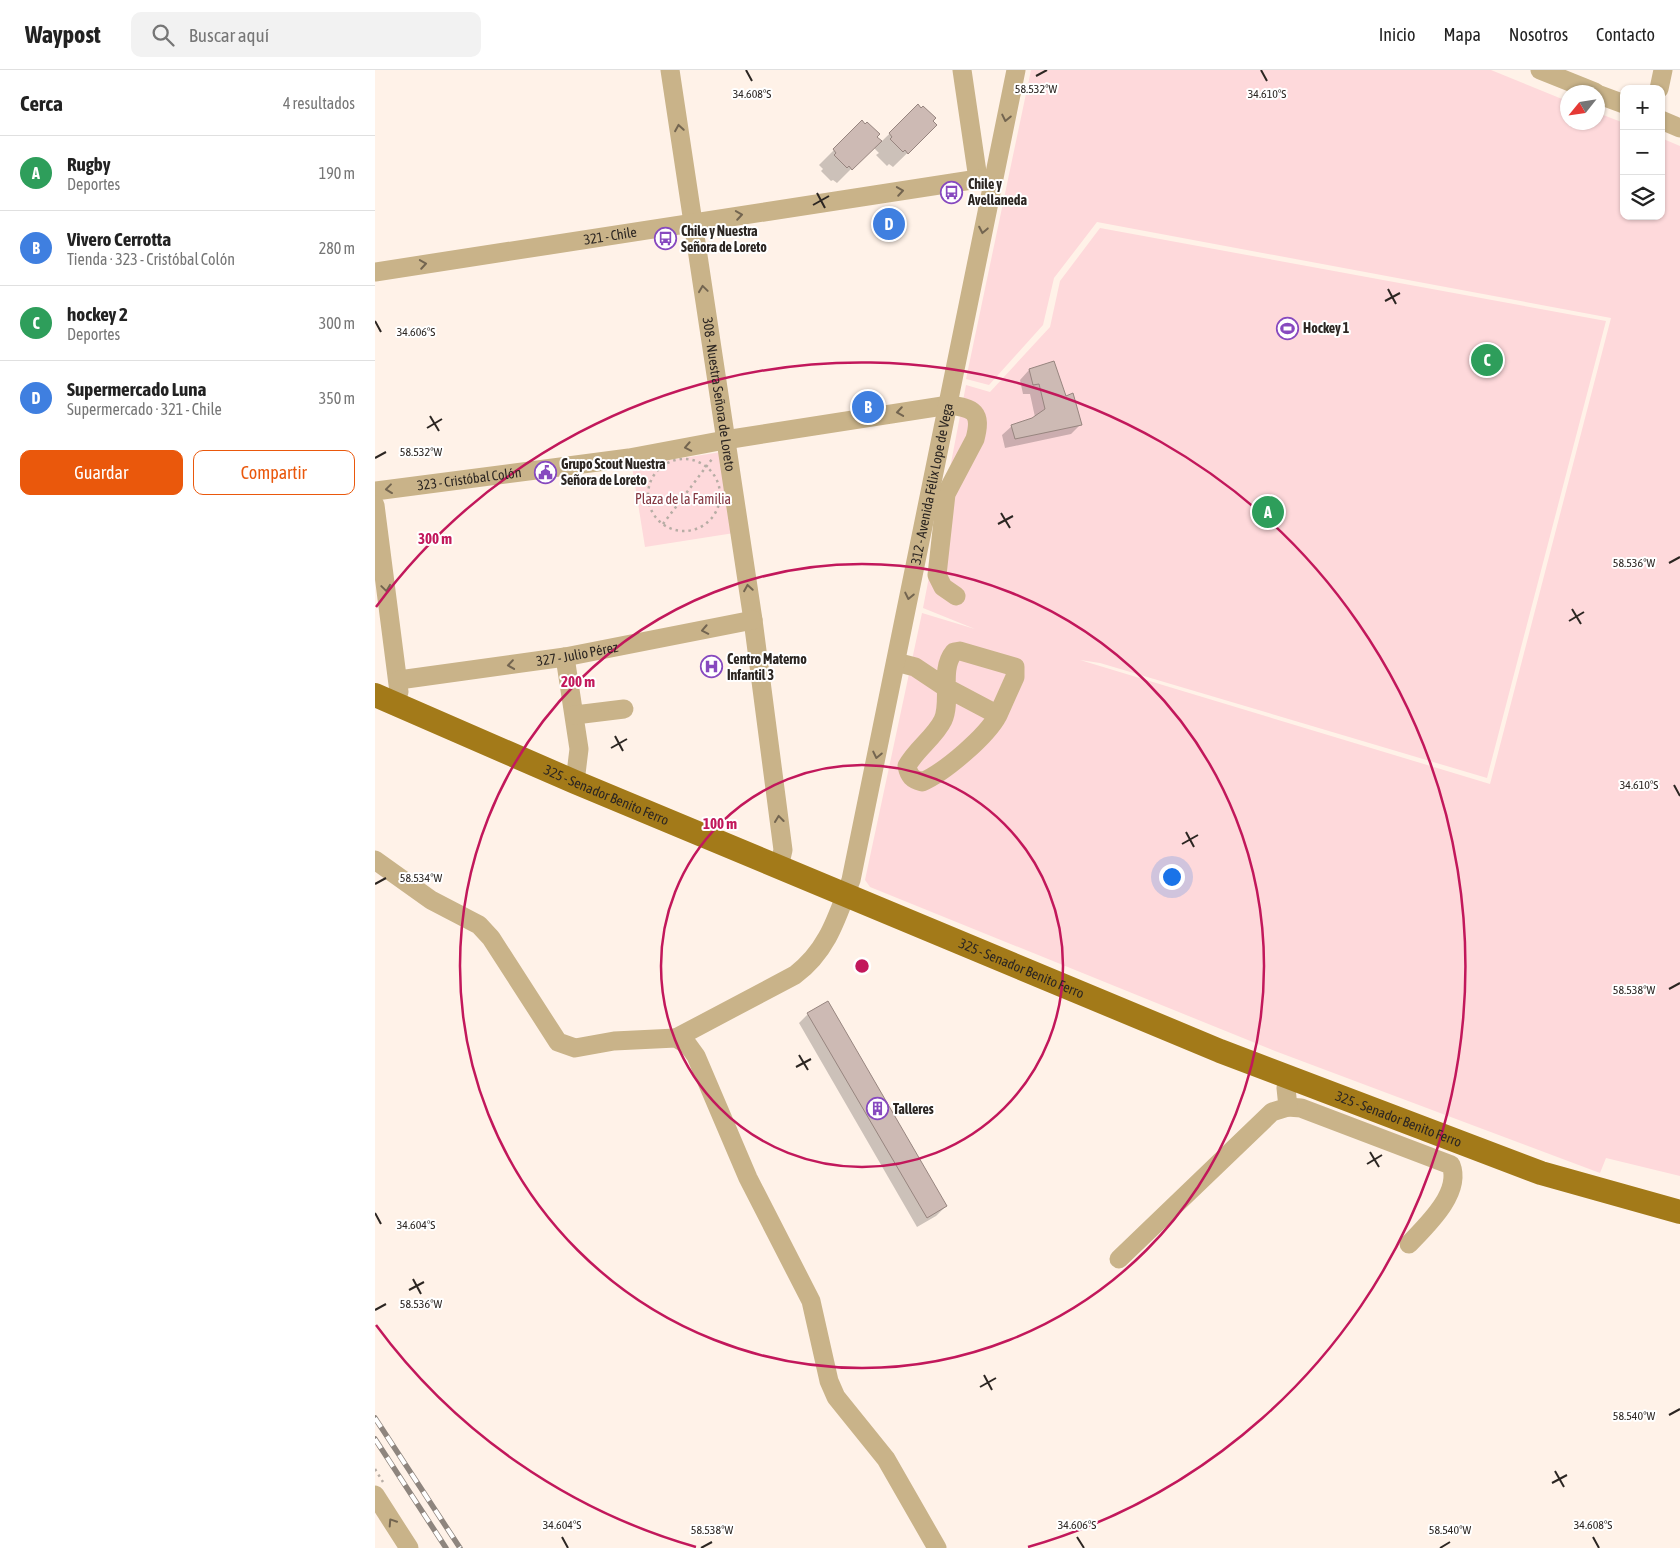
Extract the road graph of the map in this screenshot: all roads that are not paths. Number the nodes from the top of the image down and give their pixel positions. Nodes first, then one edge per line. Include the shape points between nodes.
1 (670, 70) edge
2 (962, 70) edge
3 (1016, 70) edge
4 (1541, 70) edge
5 (1663, 70) edge
6 (1577, 85) edge
7 (1660, 85) edge
8 (1605, 97) edge
9 (1620, 102) edge
10 (1665, 122) edge
11 (1680, 128) edge
12 (985, 181) junction
13 (693, 222) junction
14 (375, 272) edge
15 (949, 405) junction
16 (725, 440) junction
17 (375, 491) edge
18 (375, 505) edge
19 (956, 596) dead end
20 (753, 620) junction
21 (565, 657) junction
22 (896, 662) junction
23 (399, 680) junction
24 (945, 687) junction
25 (375, 695) edge
26 (399, 705) junction
27 (623, 709) dead end
28 (998, 714) junction
29 (575, 715) junction
30 (575, 782) junction
31 (375, 860) edge
32 (779, 867) junction
33 (845, 896) junction
34 (676, 1038) junction
35 (1290, 1078) junction
36 (1288, 1107) junction
37 (1680, 1212) edge
38 (1409, 1244) dead end
39 (1119, 1259) dead end
40 (375, 1495) edge
41 (409, 1548) edge
42 (937, 1548) edge

13 -> 1 street, 308 - Nuestra Señora de Loreto
2 - 12 street
3 -> 12 street, 312 - Avenida Félix Lope de Vega
4 - 6 street
5 - 7 street
8 - 9 street
10 - 11 street
13 -> 12 street, 321 - Chile
12 -> 15 street, 312 - Avenida Félix Lope de Vega
14 -> 13 street, 321 - Chile
16 -> 13 street, 308 - Nuestra Señora de Loreto
15 -> 16 street, 323 - Cristóbal Colón
15 - 19 street via 973,411 977,418 975,439 950,484 945,503 937,575 943,588
15 -> 22 street, 312 - Avenida Félix Lope de Vega
16 -> 17 street, 323 - Cristóbal Colón via 629,458
20 -> 16 street, 308 - Nuestra Señora de Loreto
18 -> 23 street
20 -> 21 street, 327 - Julio Pérez
32 -> 20 street, 308 - Nuestra Señora de Loreto via 783,850
21 -> 23 street, 327 - Julio Pérez
21 - 29 street
22 - 24 street via 915,667
22 -> 33 street, 312 - Avenida Félix Lope de Vega
23 - 26 street
24 - 28 street
24 - 28 street via 950,656 954,652 960,650 1011,664 1015,667 1015,677
24 - 28 street via 943,720 907,766 914,780 922,782 935,775 985,733
25 - 26 main road, 325 - Senador Benito Ferro
26 - 30 main road, 325 - Senador Benito Ferro
27 - 29 street
29 - 30 street via 579,756
30 - 32 main road, 325 - Senador Benito Ferro
31 - 34 street via 431,900 479,925 491,938 558,1042 575,1048 614,1041
32 - 33 main road, 325 - Senador Benito Ferro
33 - 34 street, 312 - Avenida Félix Lope de Vega via 834,925 809,964 795,975
33 - 35 main road, 325 - Senador Benito Ferro
34 - 42 street via 688,1045 696,1056 748,1178 811,1301 829,1381 836,1397 886,1459
35 - 36 street via 1286,1088
35 - 37 main road, 325 - Senador Benito Ferro via 1541,1173
36 - 38 street via 1301,1108 1451,1165 1452,1177 1443,1205
36 - 39 street via 1272,1112
41 -> 40 street

